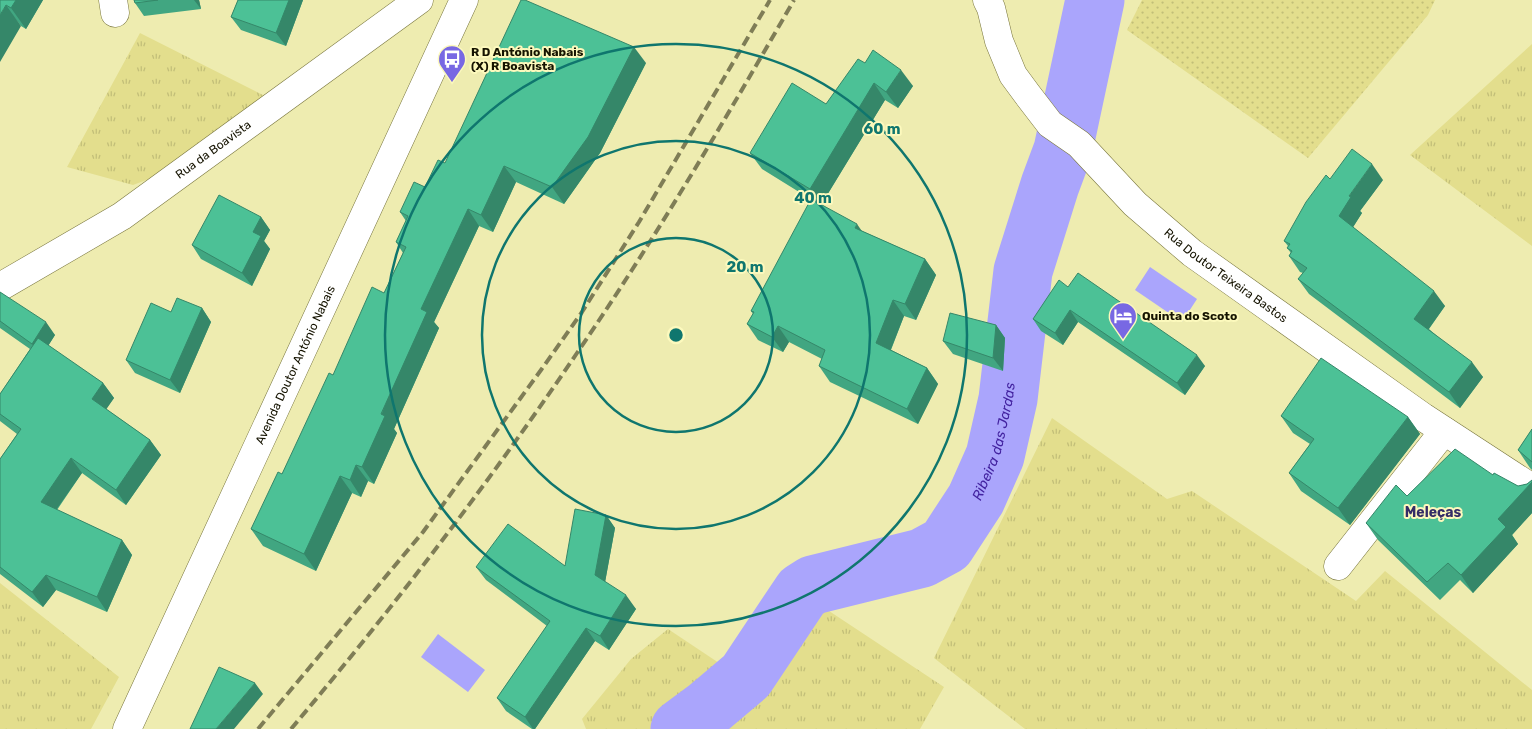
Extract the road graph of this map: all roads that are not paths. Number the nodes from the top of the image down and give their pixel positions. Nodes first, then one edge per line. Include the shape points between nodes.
1 (419, 0) edge
2 (464, 0) edge
3 (986, 0) edge
4 (0, 287) edge
5 (1444, 431) junction
6 (1532, 488) edge
7 (1338, 566) dead end
8 (128, 729) edge

1 - 4 street, Rua da Boavista via 122,216
2 - 8 street, Avenida Doutor António Nabais
3 - 5 street, Rua Doutor Teixeira Bastos via 1013,75 1050,124 1079,144 1135,204 1192,253
5 - 6 street, Rua Doutor Teixeira Bastos
5 - 7 street

